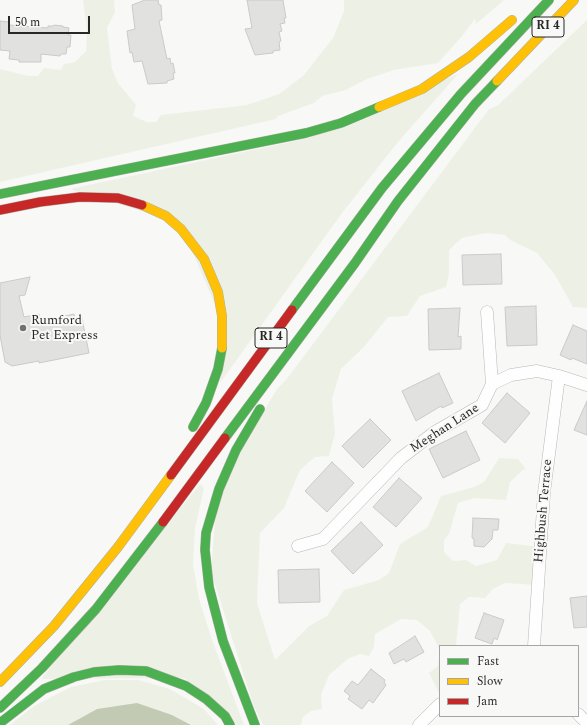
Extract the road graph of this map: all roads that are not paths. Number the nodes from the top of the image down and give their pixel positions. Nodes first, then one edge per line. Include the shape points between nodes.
1 (549, 0) edge
2 (574, 0) edge
3 (521, 13) dead end
4 (0, 194) edge
5 (0, 210) edge
6 (355, 262) junction
7 (487, 312) dead end
8 (300, 353) dead end
9 (559, 376) junction
10 (492, 384) junction
11 (587, 385) edge
12 (265, 402) dead end
13 (185, 438) dead end
14 (160, 474) dead end
15 (298, 546) dead end
16 (62, 601) dead end
17 (534, 645) edge
18 (0, 682) edge
19 (439, 705) edge
20 (0, 708) edge
21 (579, 715) edge
22 (0, 723) edge
23 (587, 723) edge
24 (230, 725) edge
25 (255, 725) edge
26 (419, 725) edge

1 - 18 highway, RI 4 via 460,94 382,188 118,547 54,626
2 - 6 highway, RI 4 via 474,104 398,201
3 - 4 highway via 469,57 422,90 355,118 306,133
5 - 13 highway via 80,197 118,198 144,205 166,216 193,243 209,269 218,292 222,316 222,346 213,386 198,419
6 - 8 highway
6 - 20 highway, RI 4 via 100,603 42,668
7 - 10 street
9 - 10 street via 537,371 511,375
9 - 11 street
9 - 17 street, Highbush Terrace via 544,493
10 - 15 street, Meghan Lane via 482,405 435,432 401,458 323,539
12 - 25 highway via 236,450 219,489 206,533 205,550 209,586 223,641
14 - 16 highway via 108,546
19 - 26 street
21 - 23 street
22 - 24 highway via 44,689 74,677 94,672 146,670 186,686 206,699 225,716

